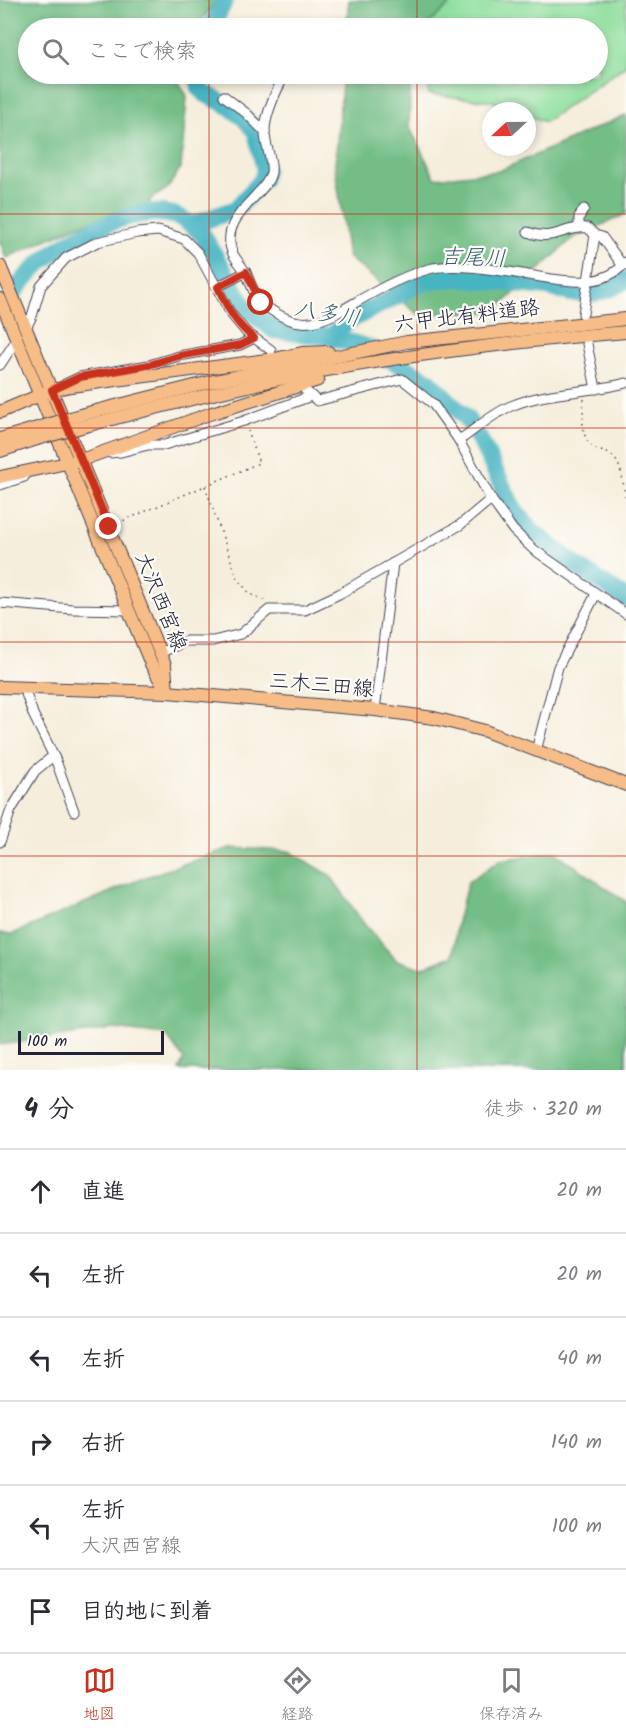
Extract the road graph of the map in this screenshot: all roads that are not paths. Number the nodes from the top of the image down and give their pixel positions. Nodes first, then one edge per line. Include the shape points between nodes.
1 (280, 84) edge
2 (224, 96) dead end
3 (265, 132) junction
4 (584, 208) dead end
5 (579, 227) junction
6 (528, 232) dead end
7 (595, 235) junction
8 (624, 264) edge
9 (0, 266) edge
10 (244, 273) junction
11 (587, 284) junction
12 (219, 287) junction
13 (0, 299) edge
14 (583, 314) dead end
15 (626, 319) edge
16 (626, 332) edge
17 (19, 333) junction
18 (254, 338) junction
19 (587, 344) dead end
20 (271, 350) dead end
21 (358, 351) junction
22 (409, 357) junction
23 (0, 365) edge
24 (626, 383) edge
25 (596, 389) junction
26 (52, 390) junction
27 (40, 395) junction
28 (2, 410) edge
29 (87, 420) junction
30 (36, 434) junction
31 (461, 438) junction
32 (0, 439) edge
33 (0, 451) edge
34 (102, 453) junction
35 (81, 460) junction
36 (68, 463) junction
37 (48, 468) junction
38 (0, 477) edge
39 (0, 485) edge
40 (491, 499) junction
41 (393, 563) junction
42 (596, 594) junction
43 (0, 603) edge
44 (129, 610) junction
45 (626, 614) edge
46 (160, 653) junction
47 (0, 687) edge
48 (24, 688) junction
49 (167, 692) junction
50 (375, 710) junction
51 (536, 751) junction
52 (53, 756) junction
53 (626, 785) edge
54 (74, 811) dead end
55 (0, 842) edge

1 - 3 street
2 - 3 street
3 - 10 street via 272,163 270,176 231,228 229,243
4 - 5 street
5 - 6 street via 555,236
5 - 7 street via 588,228
7 - 8 street via 602,237
7 - 11 street
8 - 11 street via 610,276
9 - 17 main road, 大沢西宮線
10 - 11 street via 261,303 302,323 337,315 398,280 435,268 485,268
10 - 12 street
11 - 14 street
12 - 17 street via 198,253 184,240 158,231 136,233 97,242 66,258 41,286 32,316
12 - 18 street via 231,314
13 - 17 main road, 大沢西宮線
15 - 21 main road, 六甲北有料道路 via 407,342
16 - 22 main road, 六甲北有料道路 via 538,339
17 - 23 street
17 - 26 main road, 大沢西宮線
17 - 27 main road, 大沢西宮線
18 - 20 street
18 - 26 street via 240,345 80,377
19 - 25 street
21 - 26 main road via 302,353
21 - 29 main road, 六甲北有料道路 via 201,384
22 - 29 main road, 六甲北有料道路
22 - 34 main road via 273,392
24 - 25 street
25 - 31 street via 542,396 509,406
26 - 27 main road
26 - 35 main road, 大沢西宮線
27 - 28 main road
27 - 36 main road, 大沢西宮線
29 - 30 main road, 六甲北有料道路, bridge
30 - 32 main road, 六甲北有料道路
30 - 33 main road, 六甲北有料道路
31 - 34 street via 433,404 402,379 317,401 308,393 244,421 164,445
31 - 40 street
34 - 35 main road
35 - 36 main road
35 - 46 main road, 大沢西宮線
36 - 37 main road
36 - 44 main road, 大沢西宮線
37 - 38 main road
37 - 39 street
40 - 41 street via 460,525
40 - 42 street via 513,530 533,549
41 - 46 street via 304,610 269,610 241,634 213,641 186,641
41 - 50 street
42 - 45 street
42 - 51 street via 558,668
43 - 44 street
44 - 49 main road, 大沢西宮線
46 - 49 main road, 大沢西宮線
47 - 48 main road, 三木三田線
48 - 49 main road, 三木三田線
48 - 52 street
49 - 50 main road, 三木三田線
50 - 51 main road, 三木三田線 via 434,718 485,731
51 - 53 main road, 三木三田線
52 - 54 street
52 - 55 street via 35,771 11,810

